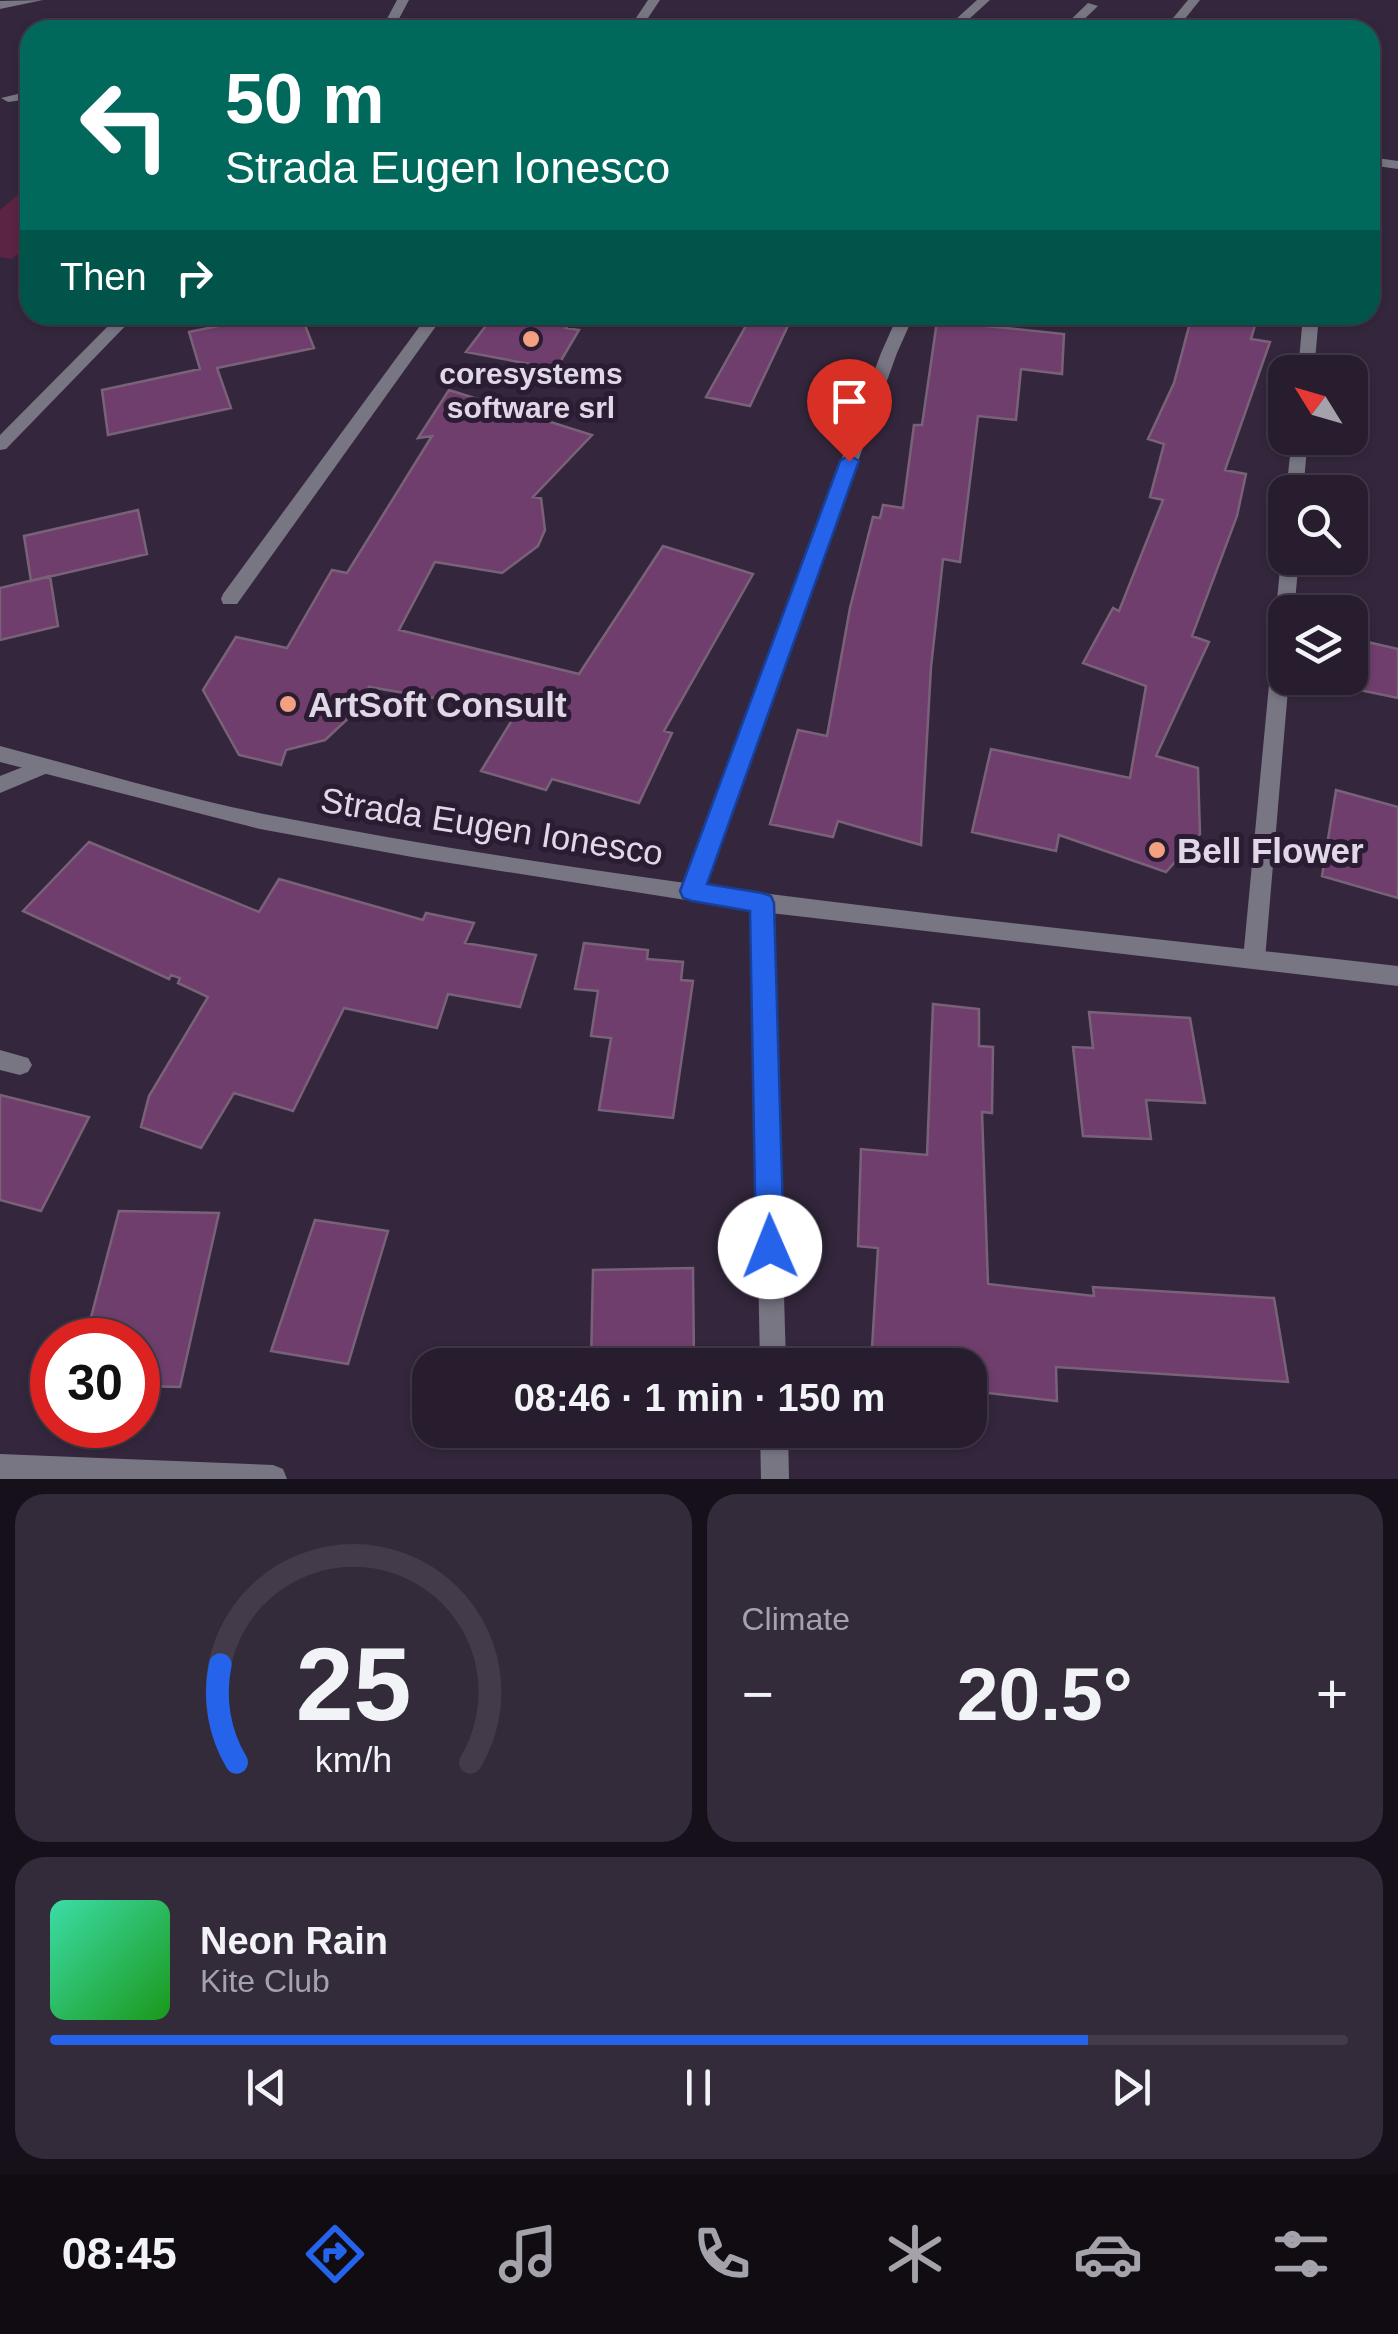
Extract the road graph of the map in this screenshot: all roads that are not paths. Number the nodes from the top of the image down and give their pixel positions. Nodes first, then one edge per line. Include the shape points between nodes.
1 (37, 0) edge
2 (965, 0) edge
3 (1194, 0) edge
4 (982, 2) edge
5 (0, 6) edge
6 (1092, 6) dead end
7 (961, 20) edge
8 (1077, 20) edge
9 (1177, 20) edge
10 (20, 96) edge
11 (8, 98) dead end
12 (118, 325) edge
13 (429, 325) edge
14 (902, 325) edge
15 (1309, 325) edge
16 (1307, 355) edge
17 (0, 445) edge
18 (230, 599) dead end
19 (1278, 695) edge
20 (0, 754) edge
21 (44, 767) junction
22 (0, 785) edge
23 (692, 891) junction
24 (762, 903) junction
25 (1254, 959) junction
26 (1398, 976) edge
27 (773, 1348) edge
28 (775, 1448) edge
29 (0, 1468) edge
30 (273, 1479) edge
31 (776, 1479) edge

1 - 5 street
2 - 4 street
3 - 9 street
4 - 7 street
6 - 8 street
10 - 11 street
12 - 17 street
13 - 18 street
14 - 23 street
15 - 16 street
19 - 25 street
20 - 21 street, Strada Eugen Ionesco
21 - 22 street
21 - 23 street, Strada Eugen Ionesco via 260,820
23 - 24 street, Strada Eugen Ionesco
24 - 25 street, Strada Eugen Ionesco
24 - 27 street
25 - 26 street, Strada Eugen Ionesco
28 - 31 street
29 - 30 street

